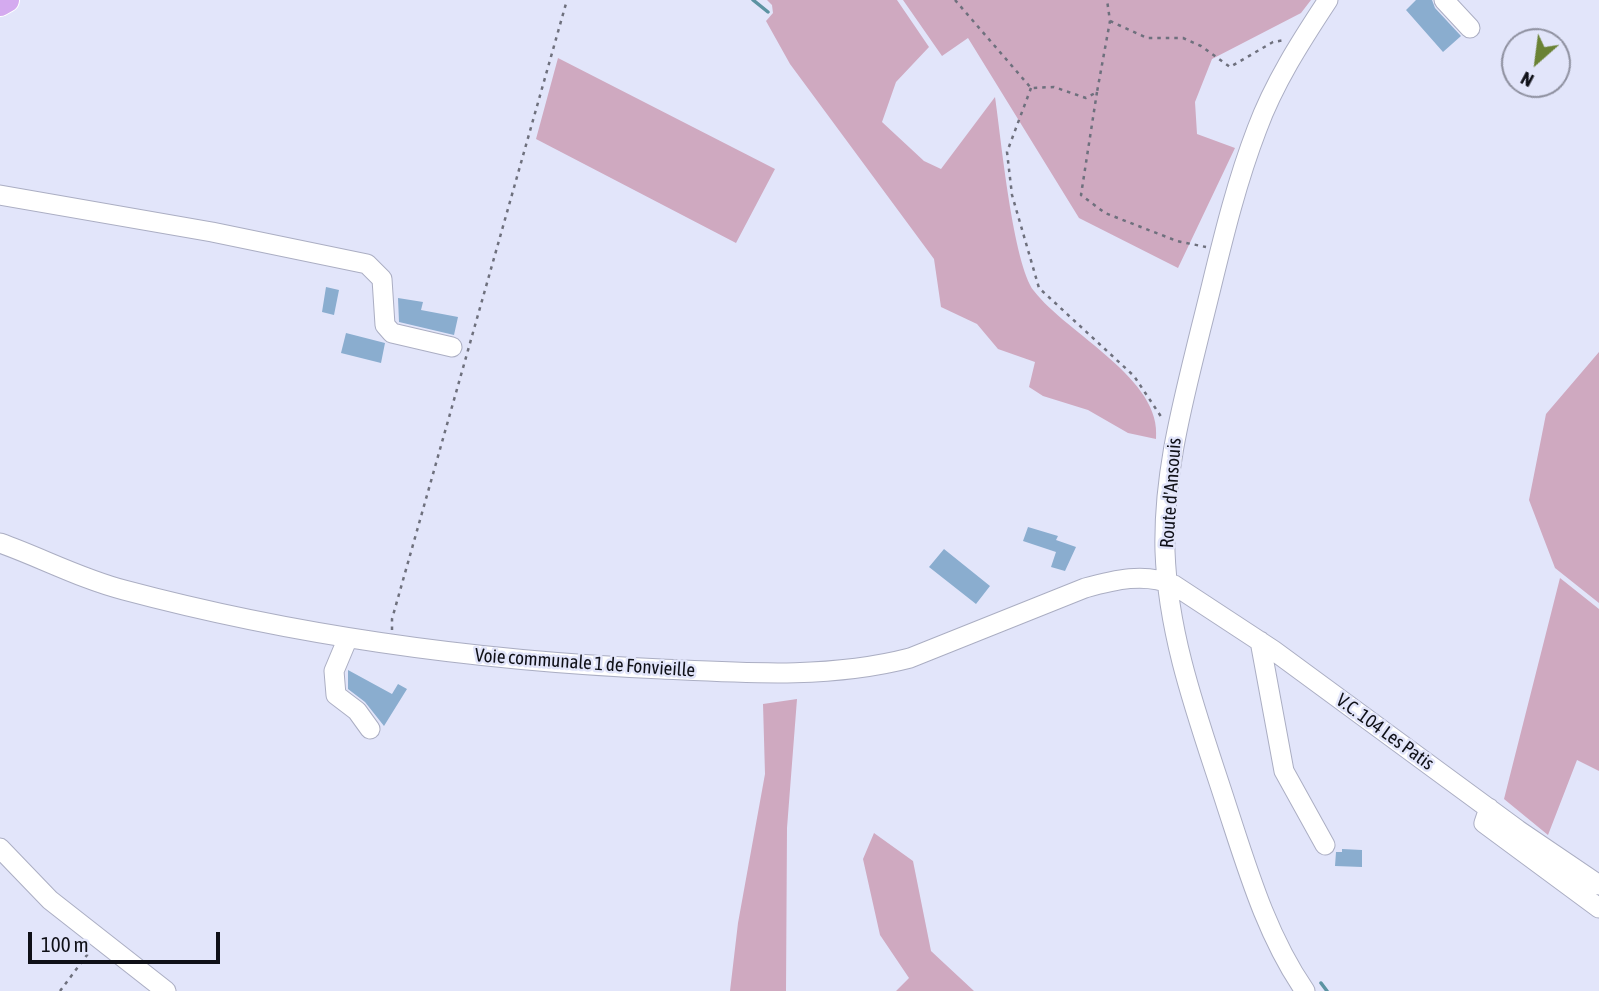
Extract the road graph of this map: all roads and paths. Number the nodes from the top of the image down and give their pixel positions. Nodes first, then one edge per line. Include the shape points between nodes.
1 (7, 0) edge
2 (567, 0) edge
3 (956, 0) edge
4 (1107, 0) edge
5 (1328, 0) edge
6 (1444, 0) edge
7 (0, 4) edge
8 (1111, 21) junction
9 (1470, 27) dead end
10 (1305, 35) junction
11 (1031, 88) junction
12 (1097, 92) junction
13 (0, 195) edge
14 (1220, 253) junction
15 (452, 346) dead end
16 (1174, 435) junction
17 (0, 543) edge
18 (1168, 583) junction
19 (347, 640) junction
20 (1260, 641) junction
21 (392, 647) junction
22 (370, 729) dead end
23 (1489, 808) junction
24 (1325, 845) dead end
25 (0, 848) edge
26 (1599, 885) edge
27 (1599, 908) edge
28 (98, 940) junction
29 (60, 991) edge
30 (166, 991) edge
31 (1305, 991) edge

1 - 7 main road
2 - 21 path via 392,619
3 - 11 path
4 - 8 path
5 - 10 street, Route d'Ansouis
6 - 9 street
8 - 10 path via 1147,38 1184,38 1230,66 1273,42
8 - 12 path
10 - 14 street, Route d'Ansouis via 1258,127
11 - 12 path via 1054,87 1086,98
11 - 16 path via 1007,152 1012,195 1038,288 1134,376
12 - 14 path via 1081,195 1105,213
13 - 15 street via 367,264 382,279 385,325 391,333
14 - 16 street, Route d'Ansouis
16 - 18 street, Route d'Ansouis via 1166,517
17 - 19 street, Voie communale 1 de Fonvieille via 123,590
18 - 20 street, V.C. 104 Les Patis
18 - 21 street, Voie communale 1 de Fonvieille via 1146,578 1112,580 910,658 844,671 610,667
18 - 31 street, Route d'Ansouis via 1186,680 1249,875 1272,933
19 - 21 street, Voie communale 1 de Fonvieille
19 - 22 street via 334,671 336,695 357,711
20 - 23 street, V.C. 104 Les Patis
20 - 24 street via 1284,771
23 - 26 street, V.C. 104 Les Patis
23 - 27 street via 1484,823
25 - 28 street via 50,900
28 - 29 path
28 - 30 street

